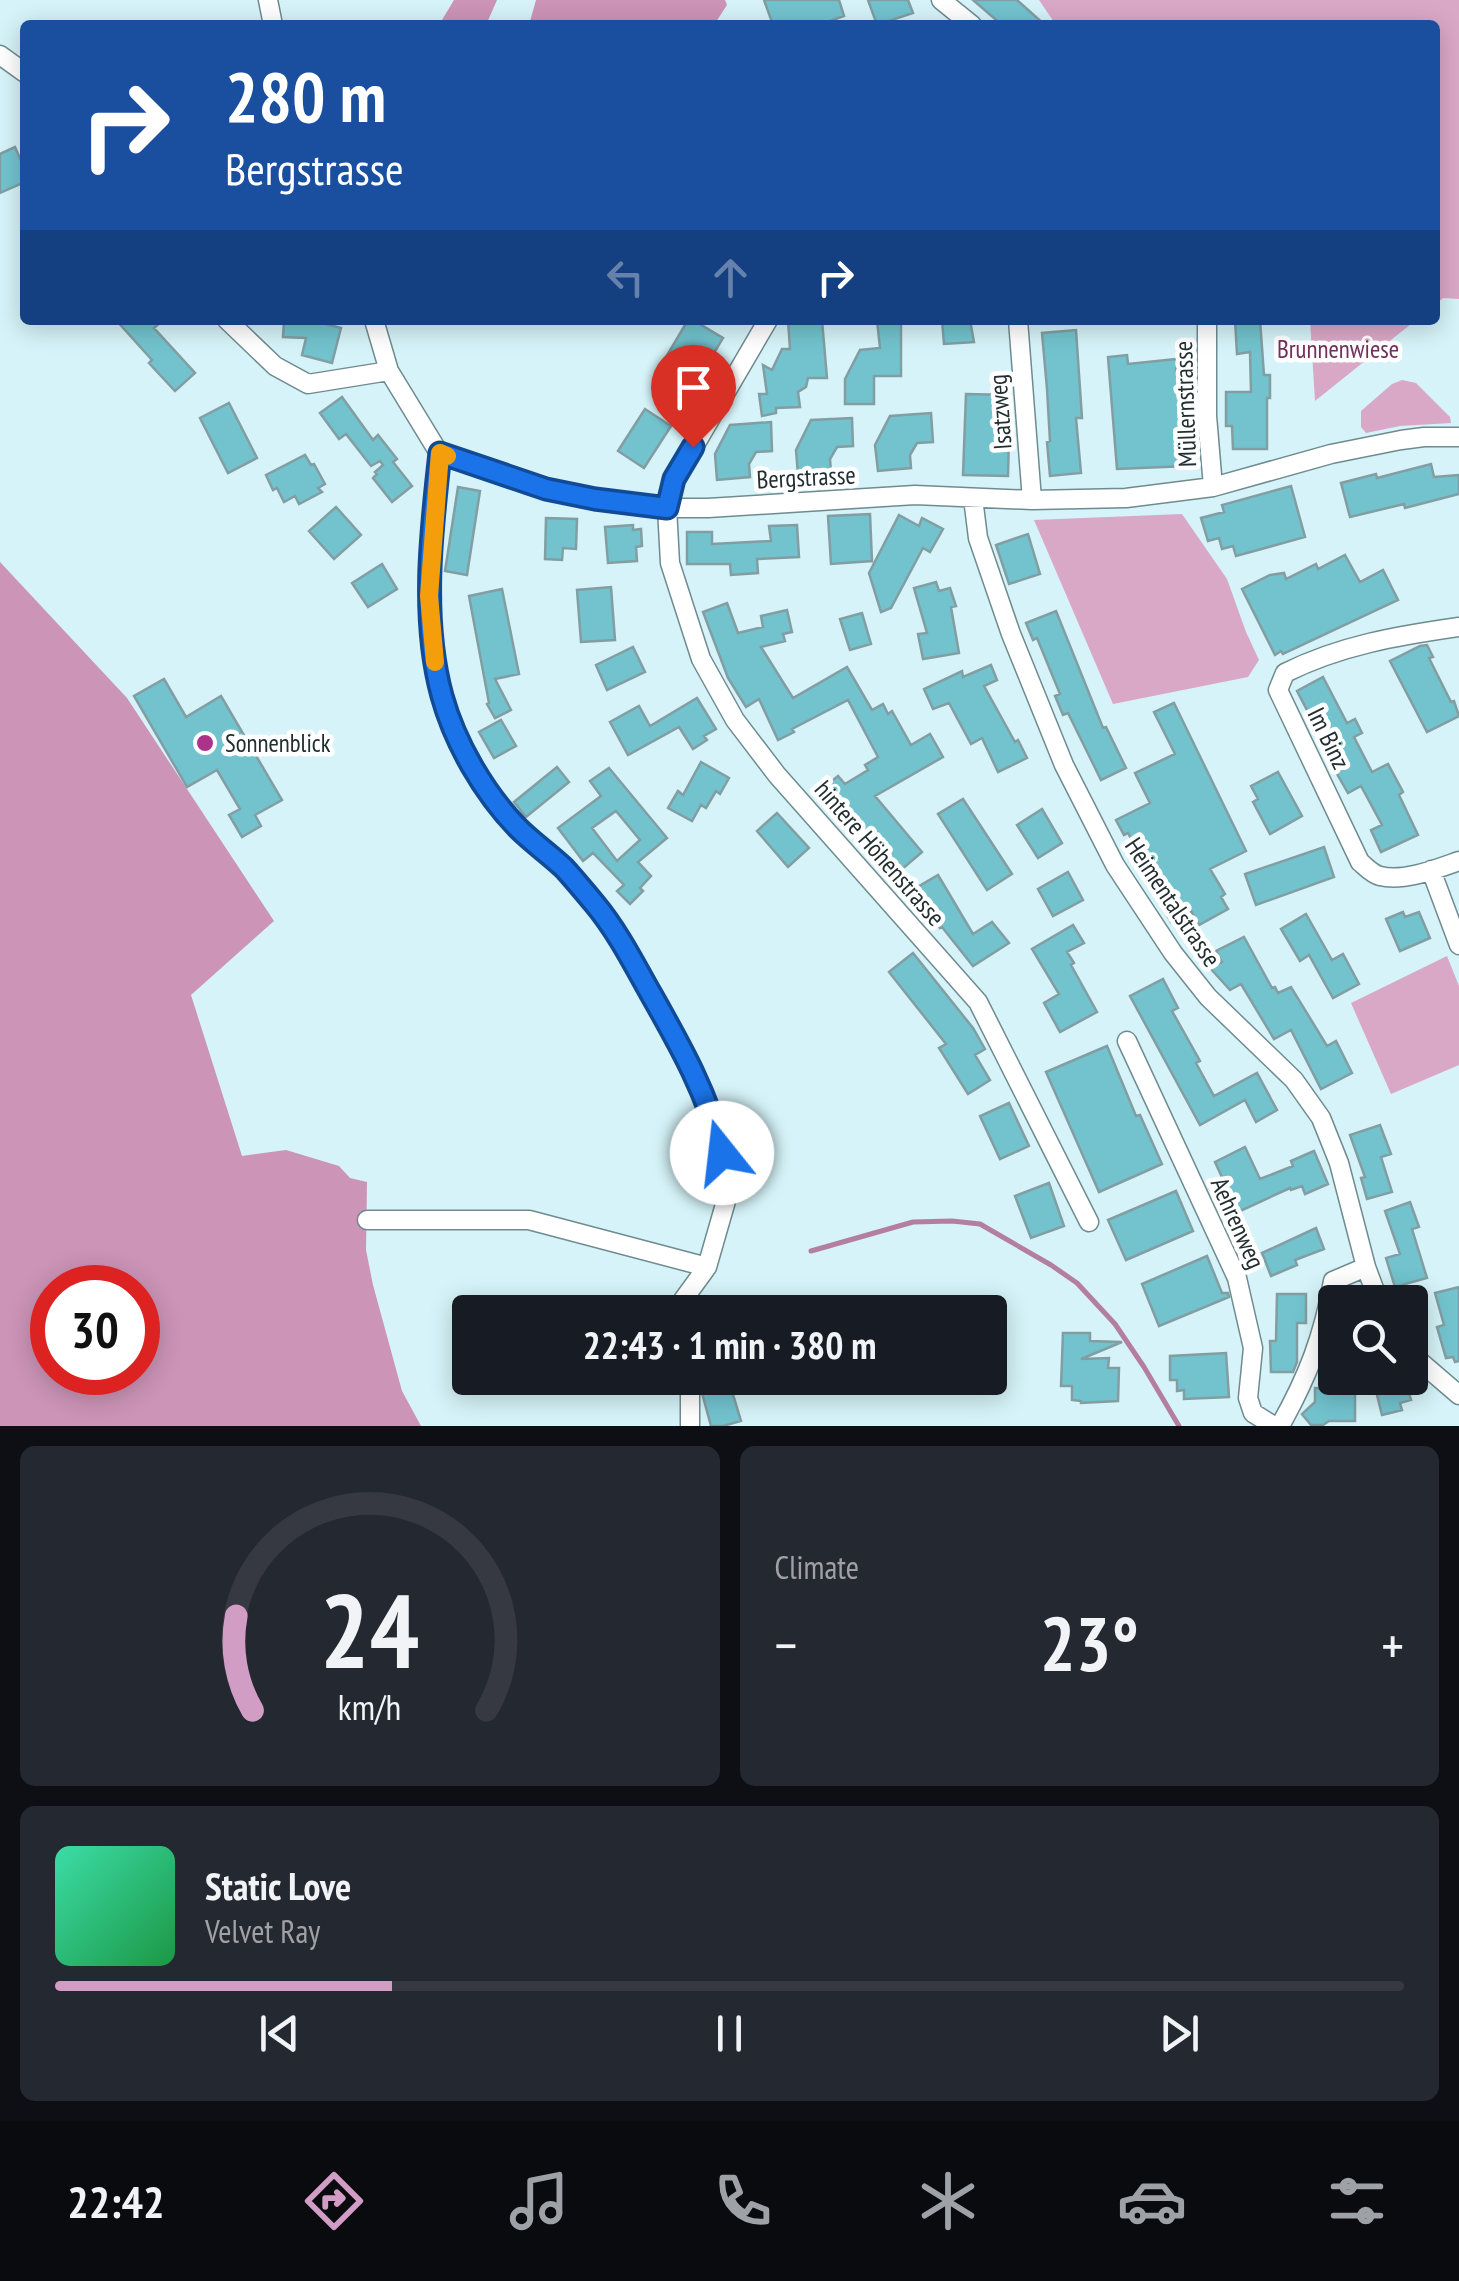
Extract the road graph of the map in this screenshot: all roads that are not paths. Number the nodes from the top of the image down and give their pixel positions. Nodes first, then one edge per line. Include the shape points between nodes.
1 (941, 0) edge
2 (966, 20) edge
3 (232, 325) edge
4 (375, 325) edge
5 (765, 325) edge
6 (1018, 325) edge
7 (1208, 325) edge
8 (389, 371) junction
9 (1459, 437) edge
10 (440, 453) junction
11 (1213, 488) junction
12 (973, 498) junction
13 (1032, 500) junction
14 (667, 508) junction
15 (1459, 626) edge
16 (1459, 861) edge
17 (1431, 870) junction
18 (1459, 945) edge
19 (1127, 1041) dead end
20 (367, 1220) dead end
21 (1088, 1222) dead end
22 (706, 1266) junction
23 (1366, 1267) junction
24 (1372, 1285) edge
25 (686, 1295) edge
26 (1428, 1368) edge
27 (690, 1395) edge
28 (1459, 1395) edge
29 (690, 1426) edge
30 (1277, 1426) edge

1 - 2 street
3 - 8 street via 275,366 308,384
4 - 8 street
5 - 14 street via 674,479
6 - 13 street, Isatzweg
7 - 11 street, Müllernstrasse
8 - 10 street
9 - 11 street, Bergstrasse via 1354,449
10 - 14 street, Bergstrasse via 546,489
10 - 22 street via 429,596 442,698 487,790 598,908 684,1052 714,1119 730,1187
11 - 13 street, Bergstrasse
12 - 13 street, Bergstrasse
12 - 14 street, Bergstrasse
12 - 23 street, Heimentalstrasse via 978,538 1011,634 1081,799 1115,865 1174,953 1208,997 1294,1080 1321,1118
14 - 21 street, hintere Höhenstrasse via 670,563 680,595 701,659 735,720 978,1002
15 - 17 street, Im Binz via 1385,637 1315,658 1284,673 1278,690 1360,862 1376,875
16 - 17 street
17 - 18 street
19 - 30 street, Aehrenweg via 1238,1278 1253,1348 1248,1398 1254,1414
20 - 22 street via 529,1220
22 - 25 street
23 - 24 street, Heimentalstrasse
23 - 30 street via 1334,1281 1313,1360
26 - 28 street
27 - 29 street

